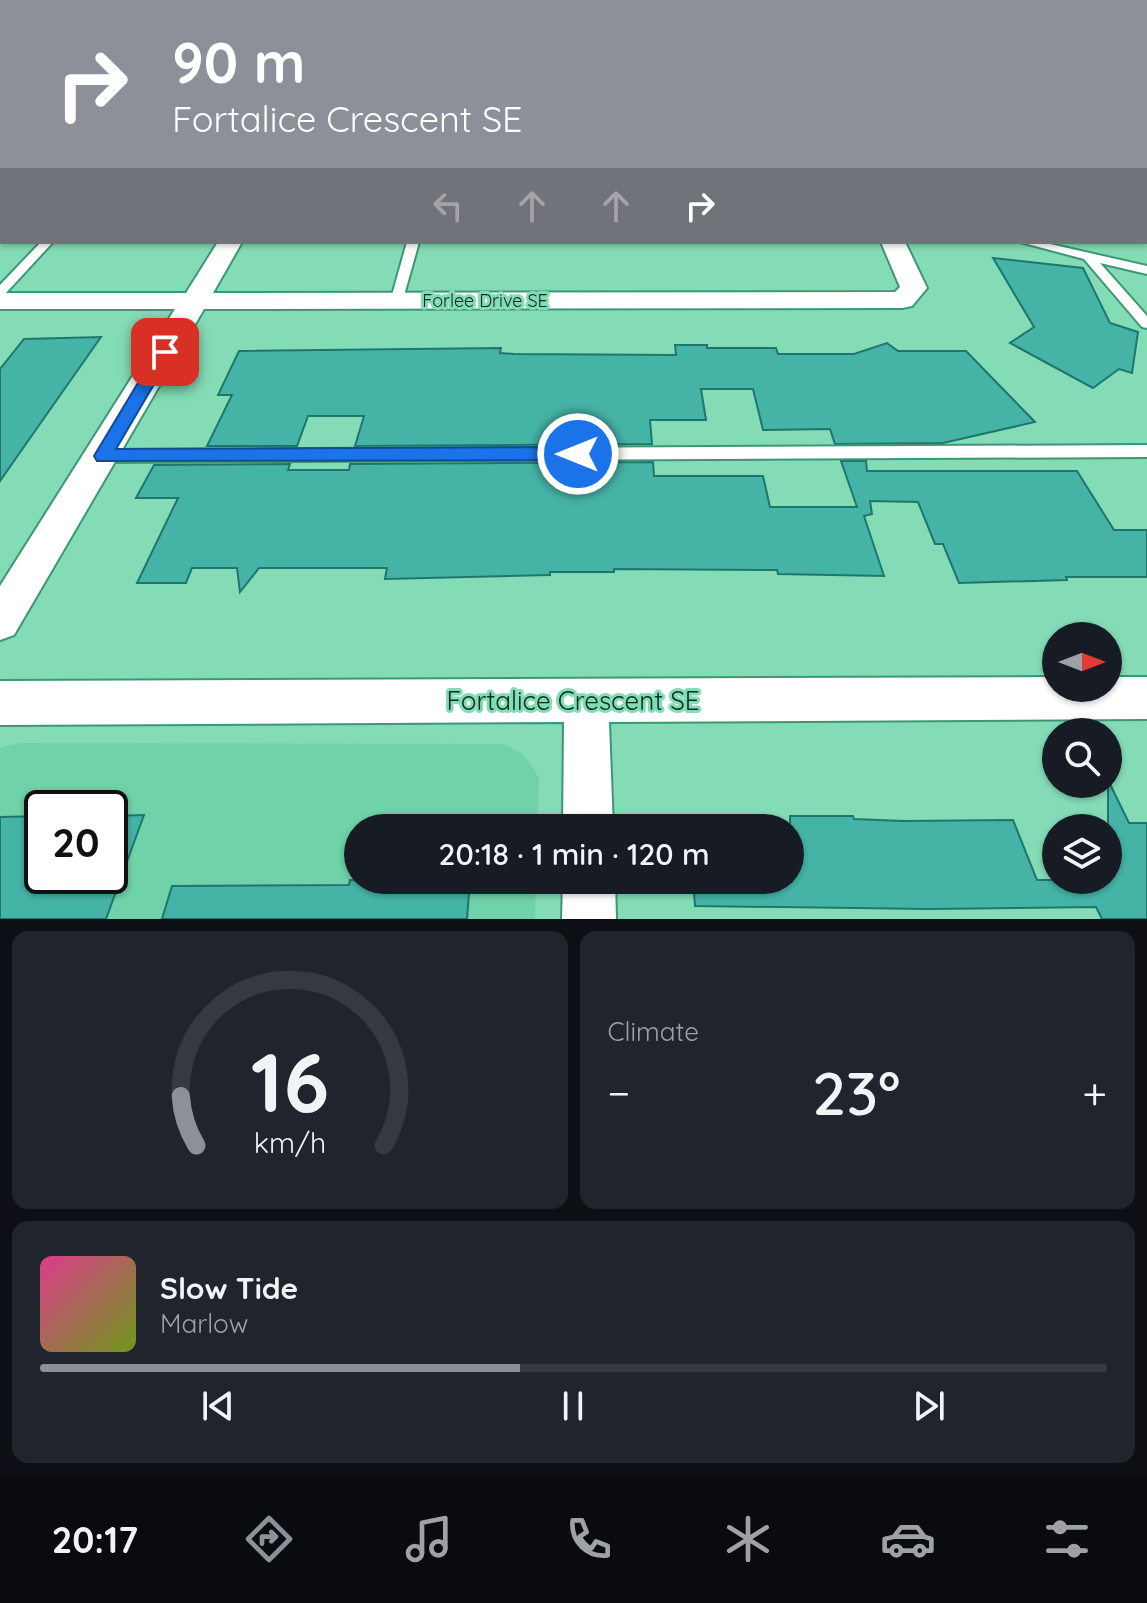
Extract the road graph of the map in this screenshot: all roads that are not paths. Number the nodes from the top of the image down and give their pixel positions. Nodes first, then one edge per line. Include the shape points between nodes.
1 (45, 244) edge
2 (229, 244) edge
3 (412, 244) edge
4 (894, 244) edge
5 (1034, 244) edge
6 (1089, 258) junction
7 (1147, 270) edge
8 (0, 292) edge
9 (397, 299) junction
10 (196, 300) junction
11 (0, 301) edge
12 (1147, 324) edge
13 (1147, 451) edge
14 (103, 456) junction
15 (0, 622) edge
16 (1147, 698) edge
17 (586, 700) junction
18 (0, 703) edge
19 (588, 814) edge
20 (589, 894) edge
21 (589, 919) edge

1 - 8 lane
2 - 10 street
3 - 9 lane
4 - 9 street, Forlee Drive SE via 914,288 902,300
5 - 6 lane
6 - 7 lane
6 - 12 lane
9 - 10 street, Forlee Drive SE
10 - 11 street, Forlee Drive SE
10 - 14 street
13 - 14 lane
14 - 15 street
16 - 17 street, Fortalice Crescent SE
17 - 18 street, Fortalice Crescent SE
17 - 19 street
20 - 21 street

